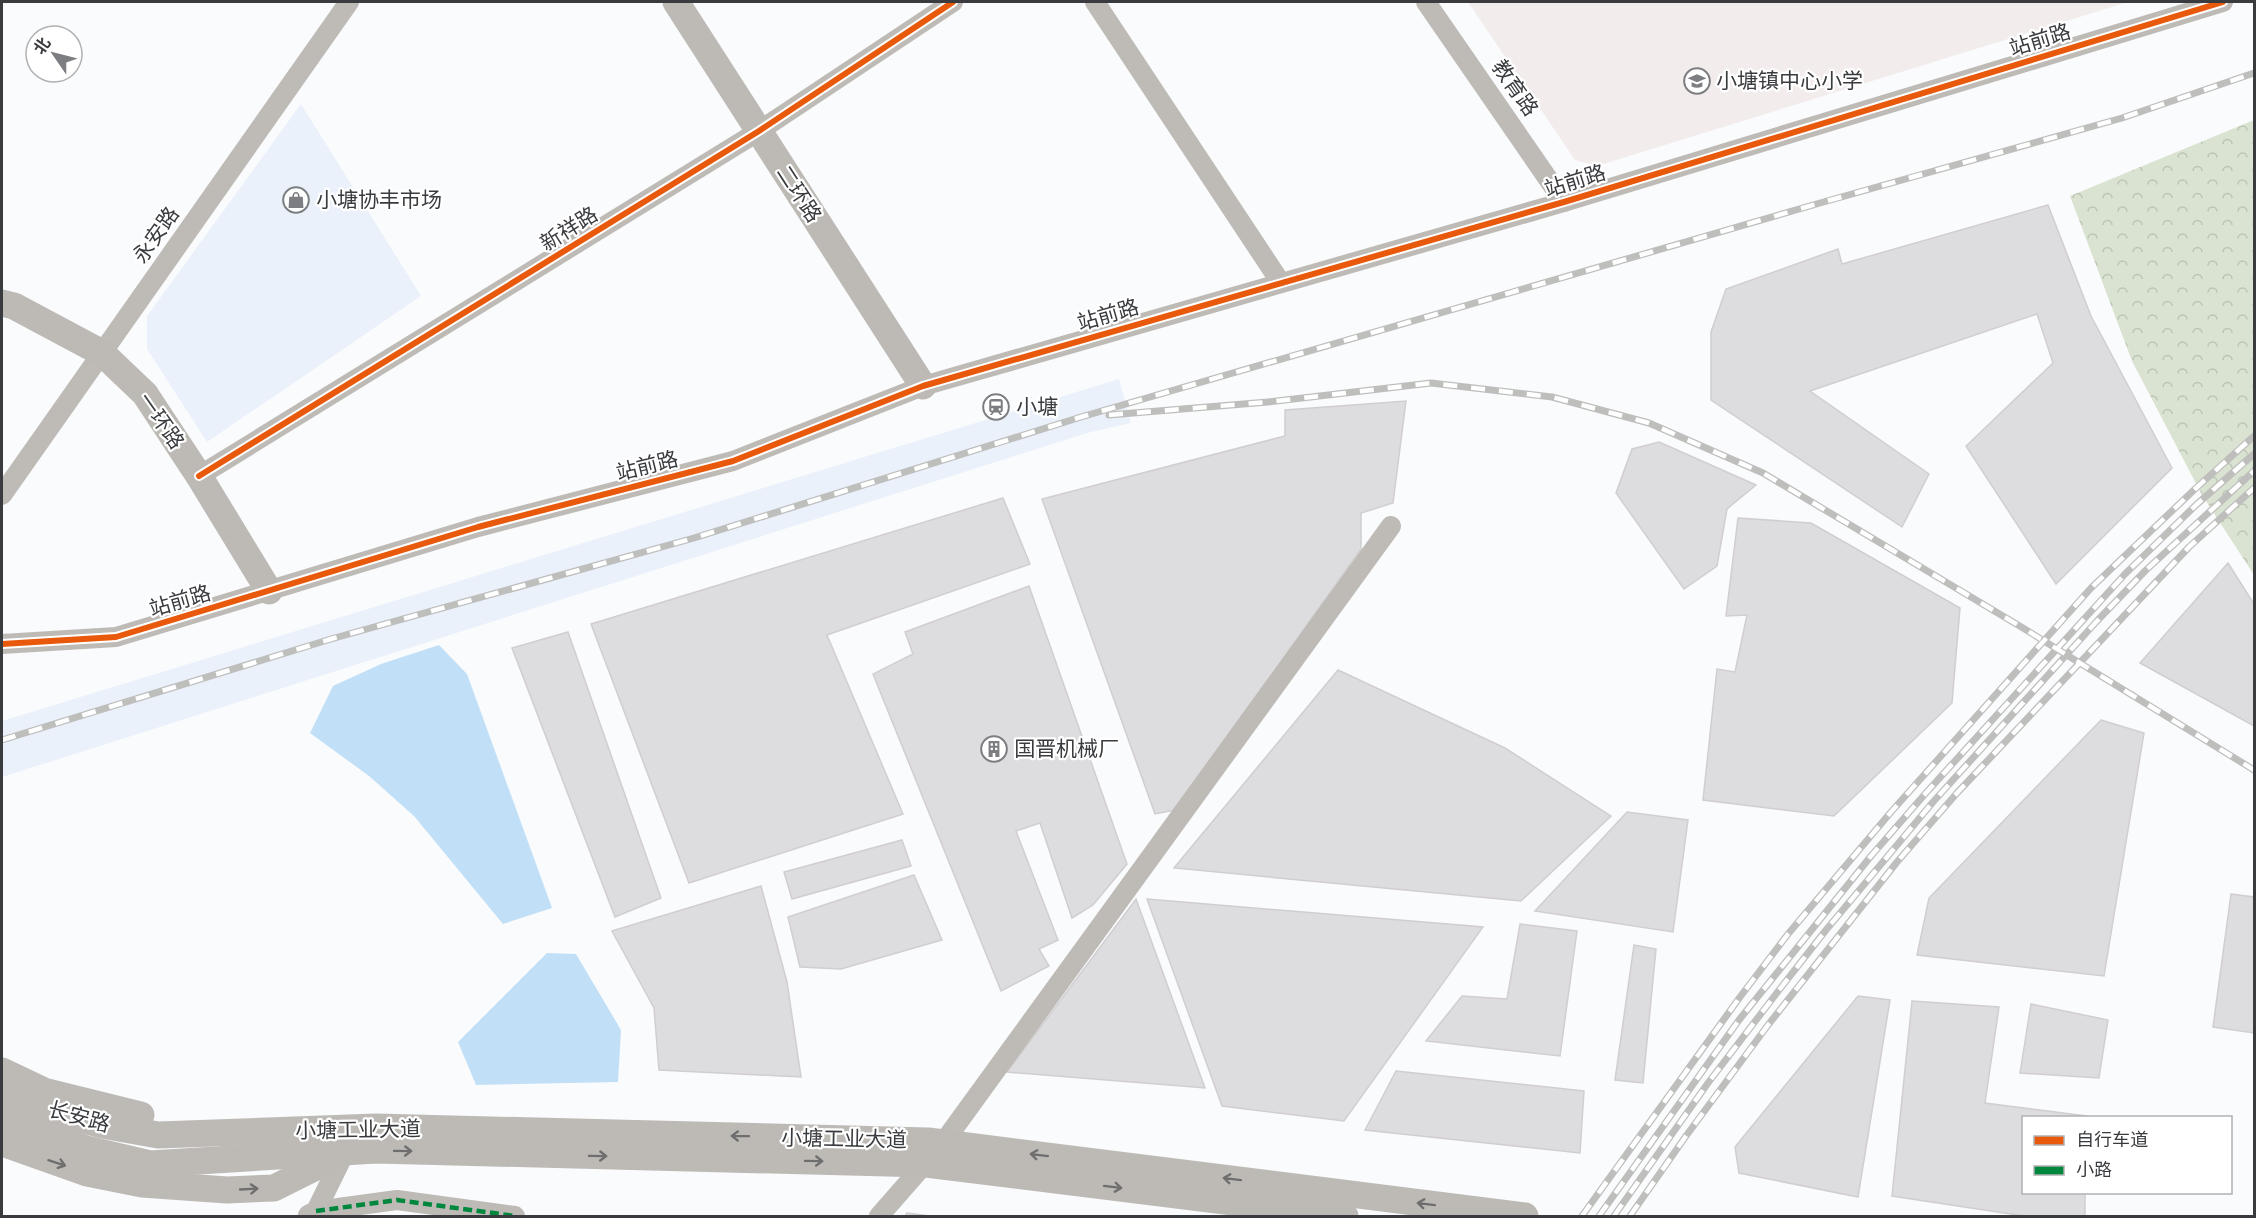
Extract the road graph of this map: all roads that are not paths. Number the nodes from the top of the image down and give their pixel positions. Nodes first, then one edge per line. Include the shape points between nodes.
1 (350, 2) edge
2 (676, 2) edge
3 (953, 2) edge
4 (1095, 2) edge
5 (1426, 2) edge
6 (2223, 2) edge
7 (759, 131) junction
8 (1564, 202) junction
9 (1281, 283) junction
10 (2, 303) edge
11 (102, 353) junction
12 (922, 386) junction
13 (199, 476) junction
14 (2, 495) edge
15 (1391, 526) dead end
16 (269, 591) junction
17 (2, 644) edge
18 (2, 1071) edge
19 (2, 1091) edge
20 (2, 1117) edge
21 (240, 1132) junction
22 (158, 1135) joint
23 (2, 1143) edge
24 (943, 1143) junction
25 (345, 1152) junction
26 (150, 1164) joint
27 (926, 1164) junction
28 (311, 1214) edge
29 (516, 1216) edge
30 (879, 1216) edge
31 (1345, 1216) edge
32 (1526, 1216) edge

1 - 11 street, 永安路
2 - 7 main road, 二环路
3 - 7 street, 新祥路
4 - 9 street
5 - 8 street, 教育路
6 - 8 street, 站前路
7 - 12 main road, 二环路
7 - 13 street, 新祥路
8 - 9 street, 站前路
9 - 12 street, 站前路
10 - 11 main road, 一环路
11 - 13 main road, 一环路 via 145,394
11 - 14 street, 永安路
12 - 16 street, 站前路 via 733,461 478,527
13 - 16 main road, 一环路
15 - 24 street
16 - 17 street, 站前路 via 116,637
18 - 21 main road via 44,1091 128,1112
19 - 22 main road, 长安路 via 53,1113
20 - 26 main road, 长安路 via 86,1149
21 - 22 main road, 小塘工业大道
24 -> 21 main road, 小塘工业大道 via 387,1128
23 -> 25 main road via 87,1173 142,1184 227,1190 274,1188
24 - 27 street
32 -> 24 main road, 小塘工业大道
25 - 26 main road, 小塘工业大道
25 -> 27 main road, 小塘工业大道
25 - 28 street
27 - 30 street
27 -> 31 main road, 小塘工业大道
28 - 29 street via 397,1200

